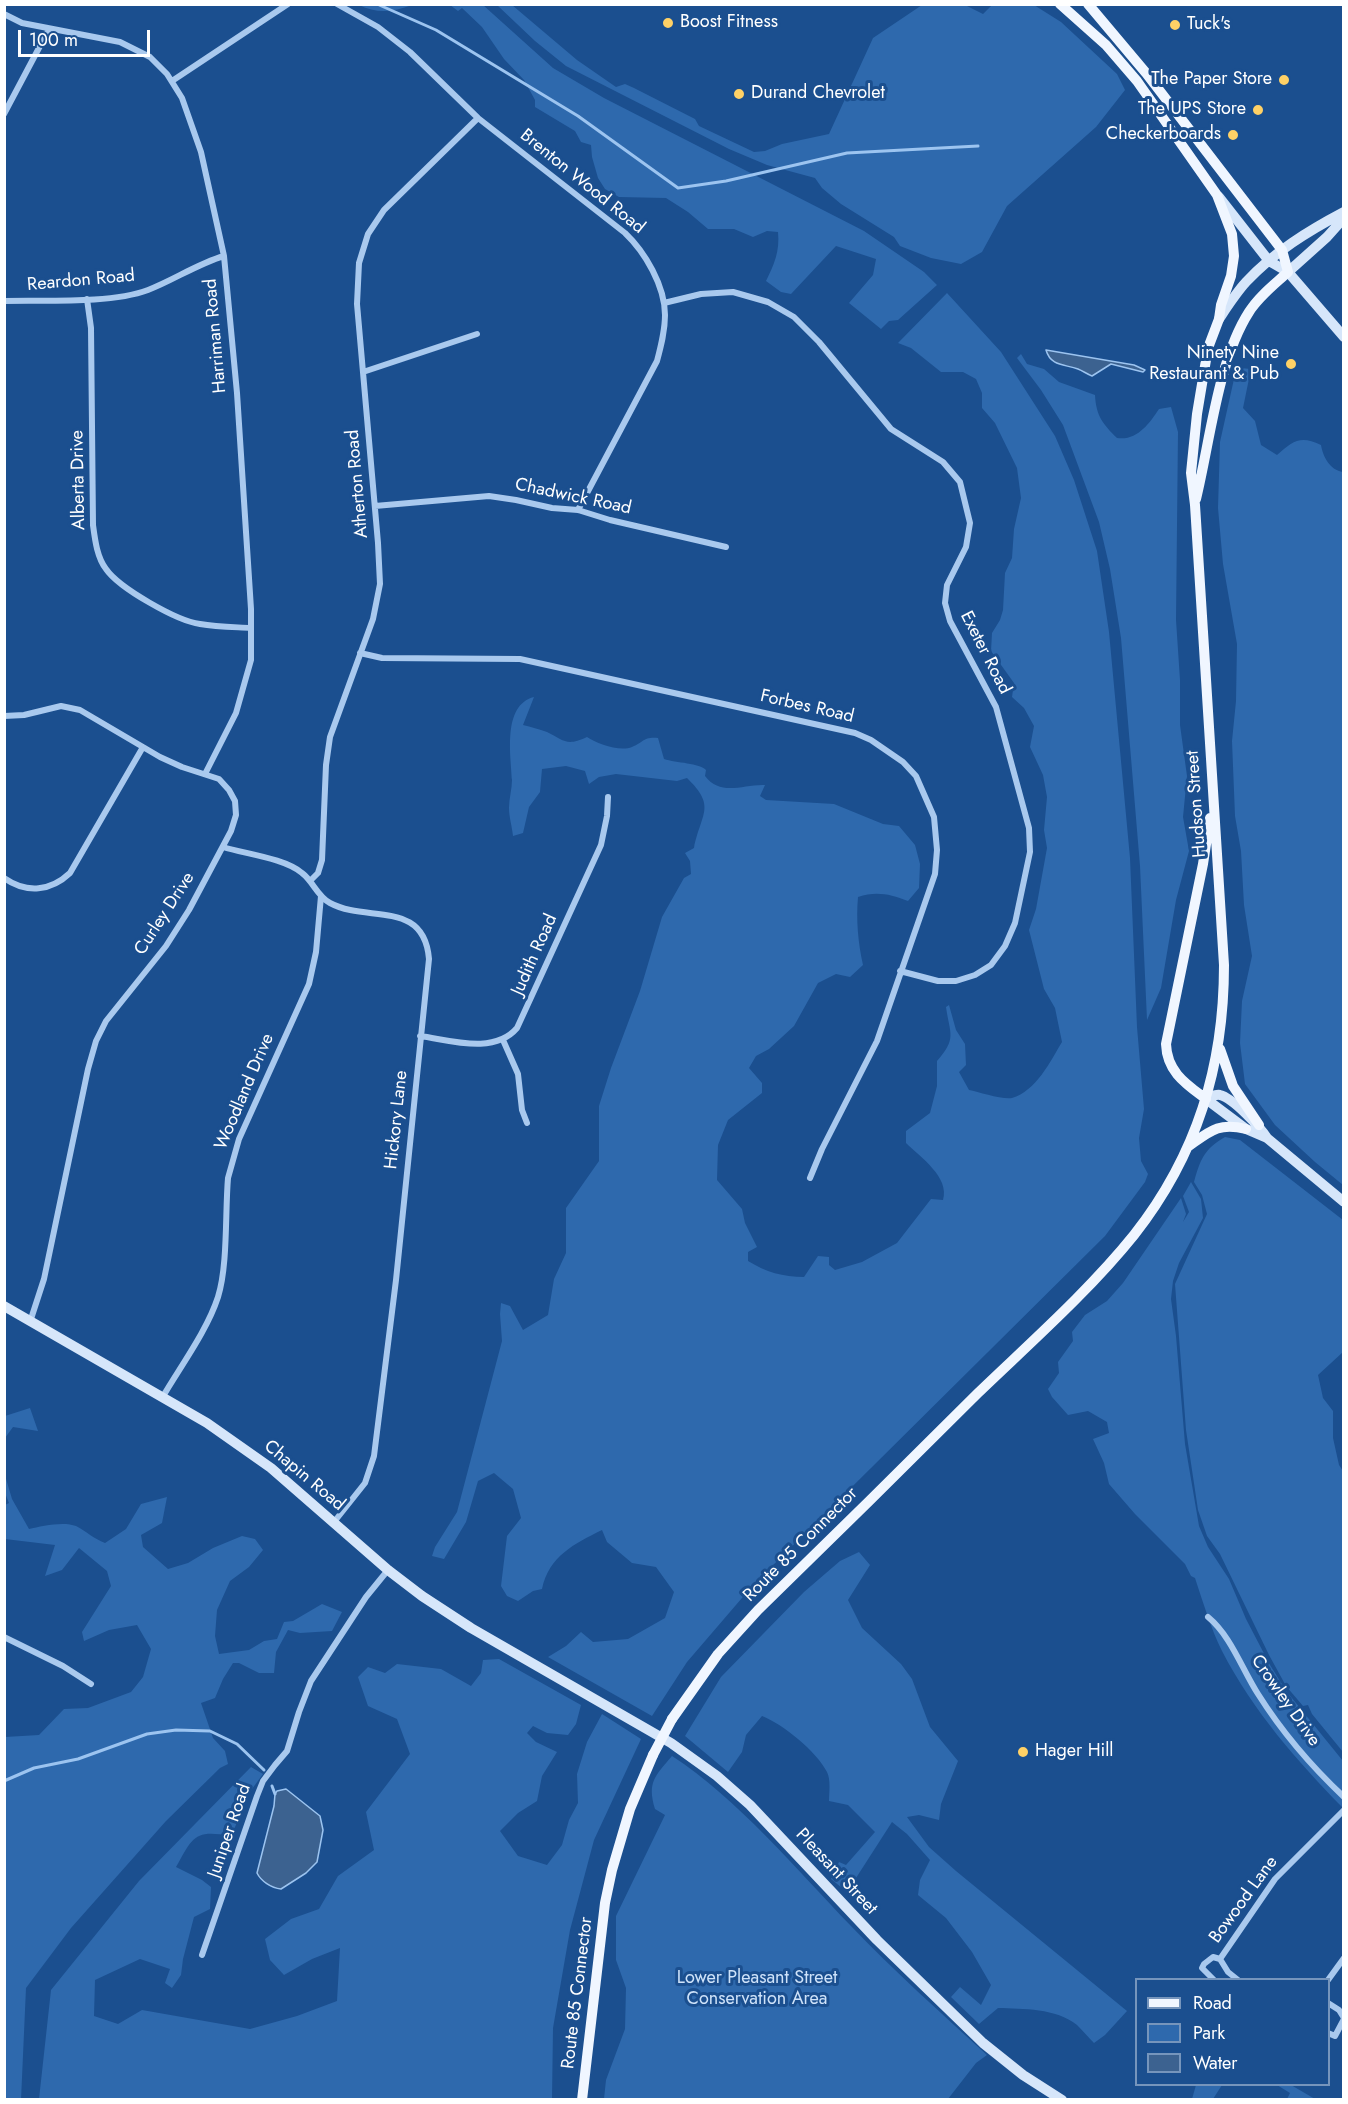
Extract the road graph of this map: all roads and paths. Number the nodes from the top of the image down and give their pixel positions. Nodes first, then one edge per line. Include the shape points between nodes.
1 (288, 4) edge
2 (338, 4) edge
3 (1060, 4) edge
4 (1088, 4) edge
5 (4, 14) edge
6 (49, 29) junction
7 (172, 81) junction
8 (4, 114) edge
9 (478, 118) junction
10 (1217, 195) junction
11 (1344, 212) edge
12 (1344, 218) edge
13 (1282, 250) junction
14 (224, 256) junction
15 (1269, 261) junction
16 (1288, 272) junction
17 (87, 298) junction
18 (4, 301) edge
19 (664, 303) junction
20 (1219, 320) junction
21 (477, 334) dead end
22 (1344, 337) edge
23 (363, 372) junction
24 (1195, 505) junction
25 (375, 506) junction
26 (578, 510) junction
27 (726, 547) dead end
28 (251, 628) junction
29 (360, 653) junction
30 (4, 716) edge
31 (143, 747) junction
32 (205, 774) junction
33 (1212, 779) junction
34 (608, 797) dead end
35 (223, 847) junction
36 (4, 878) edge
37 (310, 881) junction
38 (321, 896) junction
39 (900, 971) junction
40 (420, 1036) junction
41 (503, 1040) junction
42 (1219, 1043) junction
43 (1206, 1100) junction
44 (527, 1123) dead end
45 (1259, 1125) junction
46 (1246, 1129) junction
47 (1267, 1138) junction
48 (1188, 1146) junction
49 (810, 1178) dead end
50 (1344, 1202) edge
51 (4, 1306) edge
52 (30, 1322) junction
53 (162, 1398) junction
54 (334, 1522) junction
55 (388, 1570) junction
56 (1208, 1617) dead end
57 (4, 1637) edge
58 (91, 1684) dead end
59 (572, 1686) joint
60 (1344, 1797) edge
61 (1344, 1810) edge
62 (202, 1955) dead end
63 (1344, 1958) edge
64 (1220, 1959) junction
65 (1212, 1978) edge
66 (1233, 1978) edge
67 (1330, 1979) edge
68 (1330, 2004) edge
69 (1344, 2018) edge
70 (1330, 2034) edge
71 (582, 2100) edge
72 (1062, 2100) edge

1 - 7 street
2 - 9 street, Brenton Wood Road via 378,27 410,52
3 - 10 main road via 1124,64
4 - 13 main road
5 - 6 street, Harriman Road
6 - 7 street, Harriman Road via 130,46 150,57
6 - 8 street
7 - 14 street, Harriman Road via 201,152
9 - 19 street, Brenton Wood Road via 639,246
9 - 23 street, Atherton Road via 391,202 368,234 358,263 357,282
10 - 15 street
10 - 20 main road via 1232,234 1234,256
11 - 13 street, Hudson Street
12 - 16 street
13 - 15 street, Hudson Street
13 - 16 main road
14 - 17 street, Reardon Road via 147,290 127,296
14 - 28 street, Harriman Road via 237,393
15 - 16 street
15 - 20 street, Hudson Street via 1246,282
16 - 22 street
16 - 24 main road, Hudson Street via 1251,309 1235,339 1218,395
17 - 18 street, Reardon Road
17 - 28 street, Alberta Drive via 93,525 105,568 150,603 183,619
19 - 26 street, Brenton Wood Road via 657,361
19 - 39 street, Exeter Road via 701,294 733,292 768,302 794,317 891,429 943,462 960,482 970,523 966,547 948,585 945,603 950,621 996,707 1029,828 1030,852 1015,923 991,965 956,981 938,981
20 - 24 main road, Hudson Street via 1208,348 1194,432 1191,473
21 - 23 street
23 - 25 street, Atherton Road
24 - 33 main road, Hudson Street
25 - 26 street, Chadwick Road via 489,496
25 - 29 street, Atherton Road via 378,595
26 - 27 street, Chadwick Road
28 - 32 street, Harriman Road via 251,660 242,696
29 - 37 street, Atherton Road via 330,737 322,860
29 - 39 street, Forbes Road via 382,658 520,659 839,728 871,740 916,776 934,817 936,832 935,874
30 - 31 street, Curley Drive via 71,707
31 - 32 street, Curley Drive
31 - 36 street via 70,873 61,882 33,889
32 - 35 street, Curley Drive via 225,784 235,801 234,823
33 - 42 main road, Hudson Street via 1224,965
33 - 43 main road via 1203,864 1166,1044 1169,1064 1177,1076
34 - 41 street, Judith Road via 601,845 523,1018
35 - 37 street, Hickory Lane via 285,864
35 - 52 street, Curley Drive via 174,934 112,1012 96,1041 44,1279
37 - 38 street, Hickory Lane
38 - 40 street, Hickory Lane via 344,909 401,918 423,934 429,959
38 - 53 street, Woodland Drive via 309,984 230,1165 217,1298
39 - 49 street, Forbes Road via 877,1041
40 - 41 street via 479,1044
40 - 54 street, Hickory Lane via 374,1456 365,1483
41 - 44 street via 518,1074
42 - 43 main road, Hudson Street
42 - 45 main road via 1233,1086
43 - 45 street via 1223,1096
43 - 46 street
43 - 48 main road, Route 85 Connector
45 - 47 street
46 - 47 street
46 - 48 main road via 1217,1128
47 - 50 street
48 - 71 main road, Route 85 Connector, bridge via 1155,1205 1120,1251 743,1626 672,1719 630,1809 610,1879
51 - 52 street, Chapin Road
52 - 53 street, Chapin Road
53 - 54 street, Chapin Road via 256,1457
54 - 55 street, Chapin Road
55 - 59 street, Chapin Road via 455,1618
55 - 62 street, Juniper Road via 311,1681 287,1751 263,1781 257,1796
56 - 60 street, Crowley Drive via 1221,1629 1278,1723
57 - 58 street
59 - 72 street, Pleasant Street via 680,1749 750,1805 870,1932 983,2043
61 - 64 street, Bowood Lane via 1275,1879
63 - 67 street
64 - 65 street, Bowood Lane via 1210,1958 1203,1966
64 - 66 street
68 - 69 street
69 - 70 street via 1335,2036

